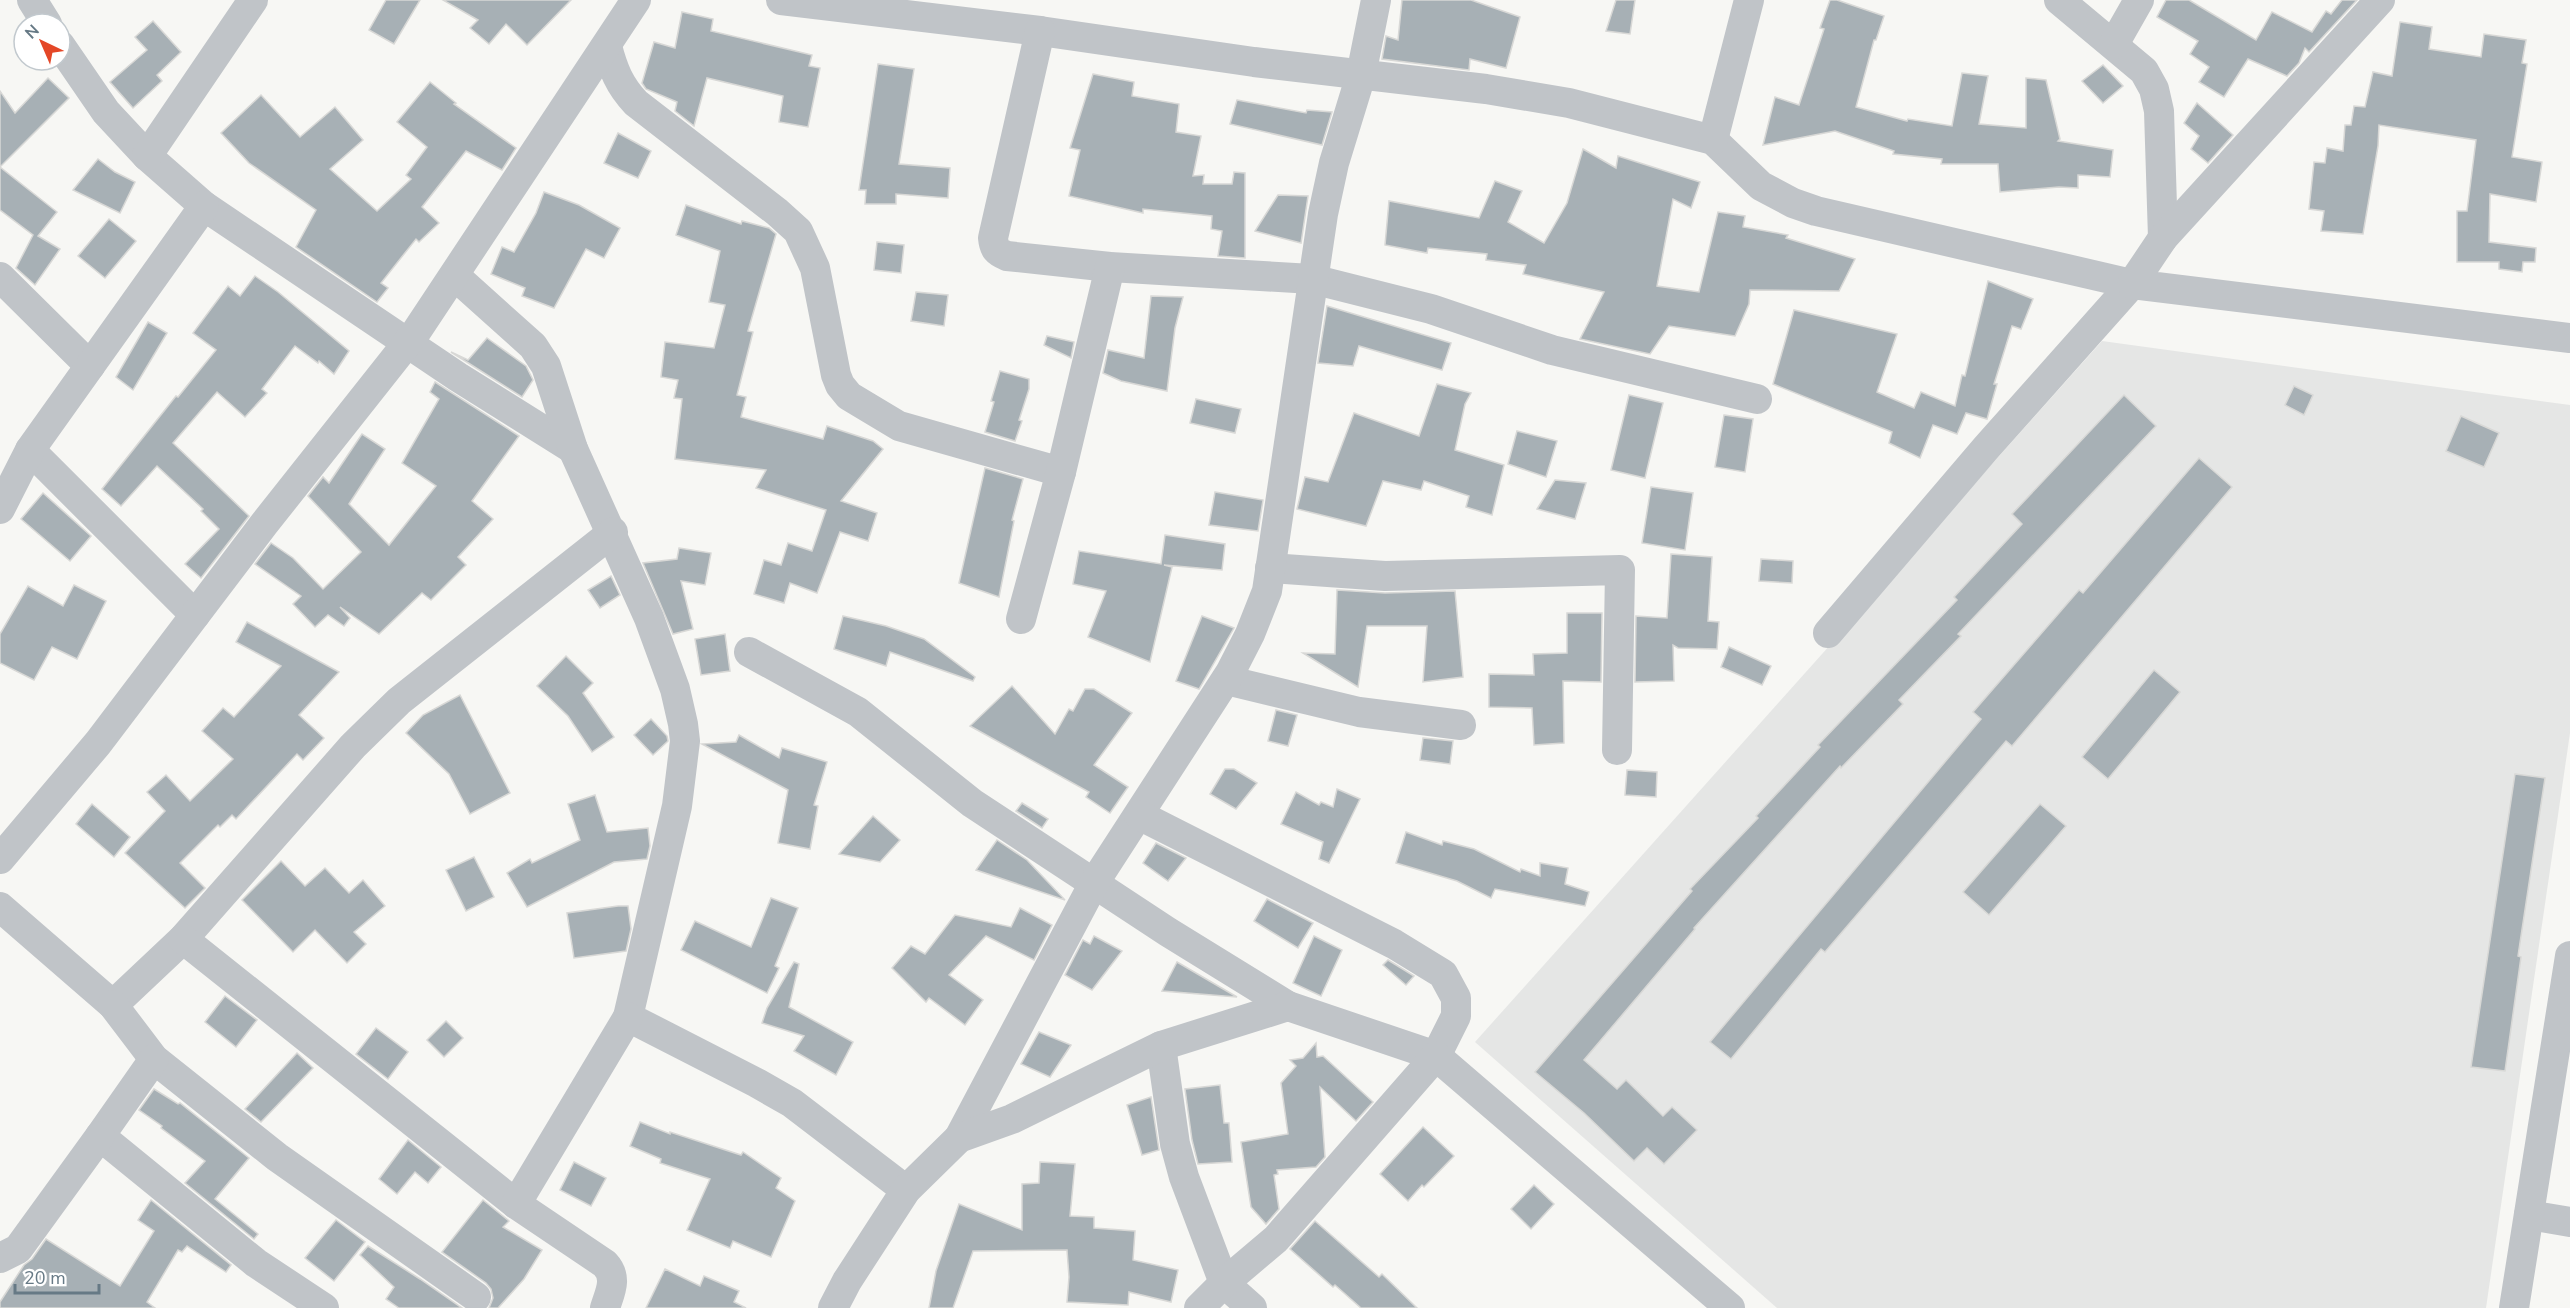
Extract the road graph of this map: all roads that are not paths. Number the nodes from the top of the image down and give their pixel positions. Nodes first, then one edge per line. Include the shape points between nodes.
1 (253, 0) edge
2 (636, 0) edge
3 (781, 0) edge
4 (1376, 0) edge
5 (1749, 0) edge
6 (2059, 0) edge
7 (2139, 0) edge
8 (2380, 0) edge
9 (867, 5) edge
10 (1040, 31) junction
11 (2114, 44) junction
12 (607, 46) junction
13 (72, 62) edge
14 (1361, 75) junction
15 (1713, 140) junction
16 (147, 156) junction
17 (204, 206) junction
18 (2163, 238) junction
19 (1110, 267) junction
20 (455, 276) junction
21 (0, 277) edge
22 (1312, 279) junction
23 (2132, 284) junction
24 (2570, 338) edge
25 (407, 342) junction
26 (90, 366) junction
27 (1757, 399) dead end
28 (573, 449) junction
29 (30, 450) junction
30 (1061, 472) junction
31 (0, 509) edge
32 (613, 532) junction
33 (1270, 568) junction
34 (195, 615) junction
35 (1021, 619) dead end
36 (1828, 633) dead end
37 (749, 652) dead end
38 (1226, 680) junction
39 (1461, 725) dead end
40 (1617, 750) dead end
41 (1139, 815) junction
42 (0, 859) edge
43 (1094, 883) junction
44 (0, 907) edge
45 (183, 939) junction
46 (2570, 956) edge
47 (113, 1005) junction
48 (1288, 1006) junction
49 (2566, 1009) edge
50 (628, 1017) junction
51 (1161, 1046) junction
52 (1436, 1056) junction
53 (154, 1059) junction
54 (100, 1136) junction
55 (959, 1138) junction
56 (906, 1190) junction
57 (516, 1204) junction
58 (2529, 1215) junction
59 (2570, 1222) edge
60 (0, 1258) edge
61 (1224, 1283) junction
62 (476, 1297) dead end
63 (324, 1308) edge
64 (605, 1308) edge
65 (833, 1308) edge
66 (1200, 1308) edge
67 (1252, 1308) edge
68 (1730, 1308) edge
69 (2514, 1308) edge

1 - 16 street
2 - 12 street
3 - 9 street
4 - 14 street
5 - 15 street
6 - 11 street
7 - 11 street
8 - 18 street
9 - 10 street
10 - 14 street
10 - 19 street via 994,247 1007,256
11 - 18 street via 2144,71 2154,89 2159,111
12 - 20 street
12 - 30 street via 615,76 636,103 798,231 815,268 836,375 849,396 899,426
13 - 16 street via 106,112
14 - 15 street via 1569,103
14 - 22 street via 1334,163
15 - 23 street via 1761,186 1816,211
16 - 17 street
17 - 25 street
17 - 26 street
18 - 23 street
19 - 22 street
19 - 30 street
20 - 25 street
20 - 28 street via 533,346 546,366
21 - 26 street
22 - 27 street via 1431,309 1551,350
22 - 33 street
23 - 24 street
23 - 36 street
25 - 28 street
25 - 34 street
26 - 29 street
28 - 32 street
29 - 31 street
29 - 34 street
30 - 35 street
32 - 45 street via 399,701 353,746
32 - 50 street via 675,689 685,741 677,806
33 - 38 street via 1259,613
33 - 40 street via 1385,576 1620,570
34 - 42 street via 98,743
37 - 43 street via 858,712 964,798
38 - 39 street via 1359,712
38 - 41 street
41 - 43 street
41 - 52 street via 1394,944 1443,974 1456,998 1456,1016
43 - 48 street
43 - 55 street
44 - 47 street
45 - 47 street
45 - 57 street
46 - 49 street
47 - 53 street
48 - 51 street
48 - 52 street
49 - 58 street
50 - 56 street via 792,1103
50 - 57 street
51 - 55 street via 1012,1119
51 - 61 street via 1175,1144
52 - 61 street via 1276,1239
52 - 68 street
53 - 54 street
53 - 62 street via 278,1157
54 - 60 street via 18,1250
54 - 63 street via 256,1263
55 - 56 street
56 - 65 street
57 - 64 street via 605,1264 613,1275
58 - 59 street
58 - 69 street
61 - 66 street
61 - 67 street

